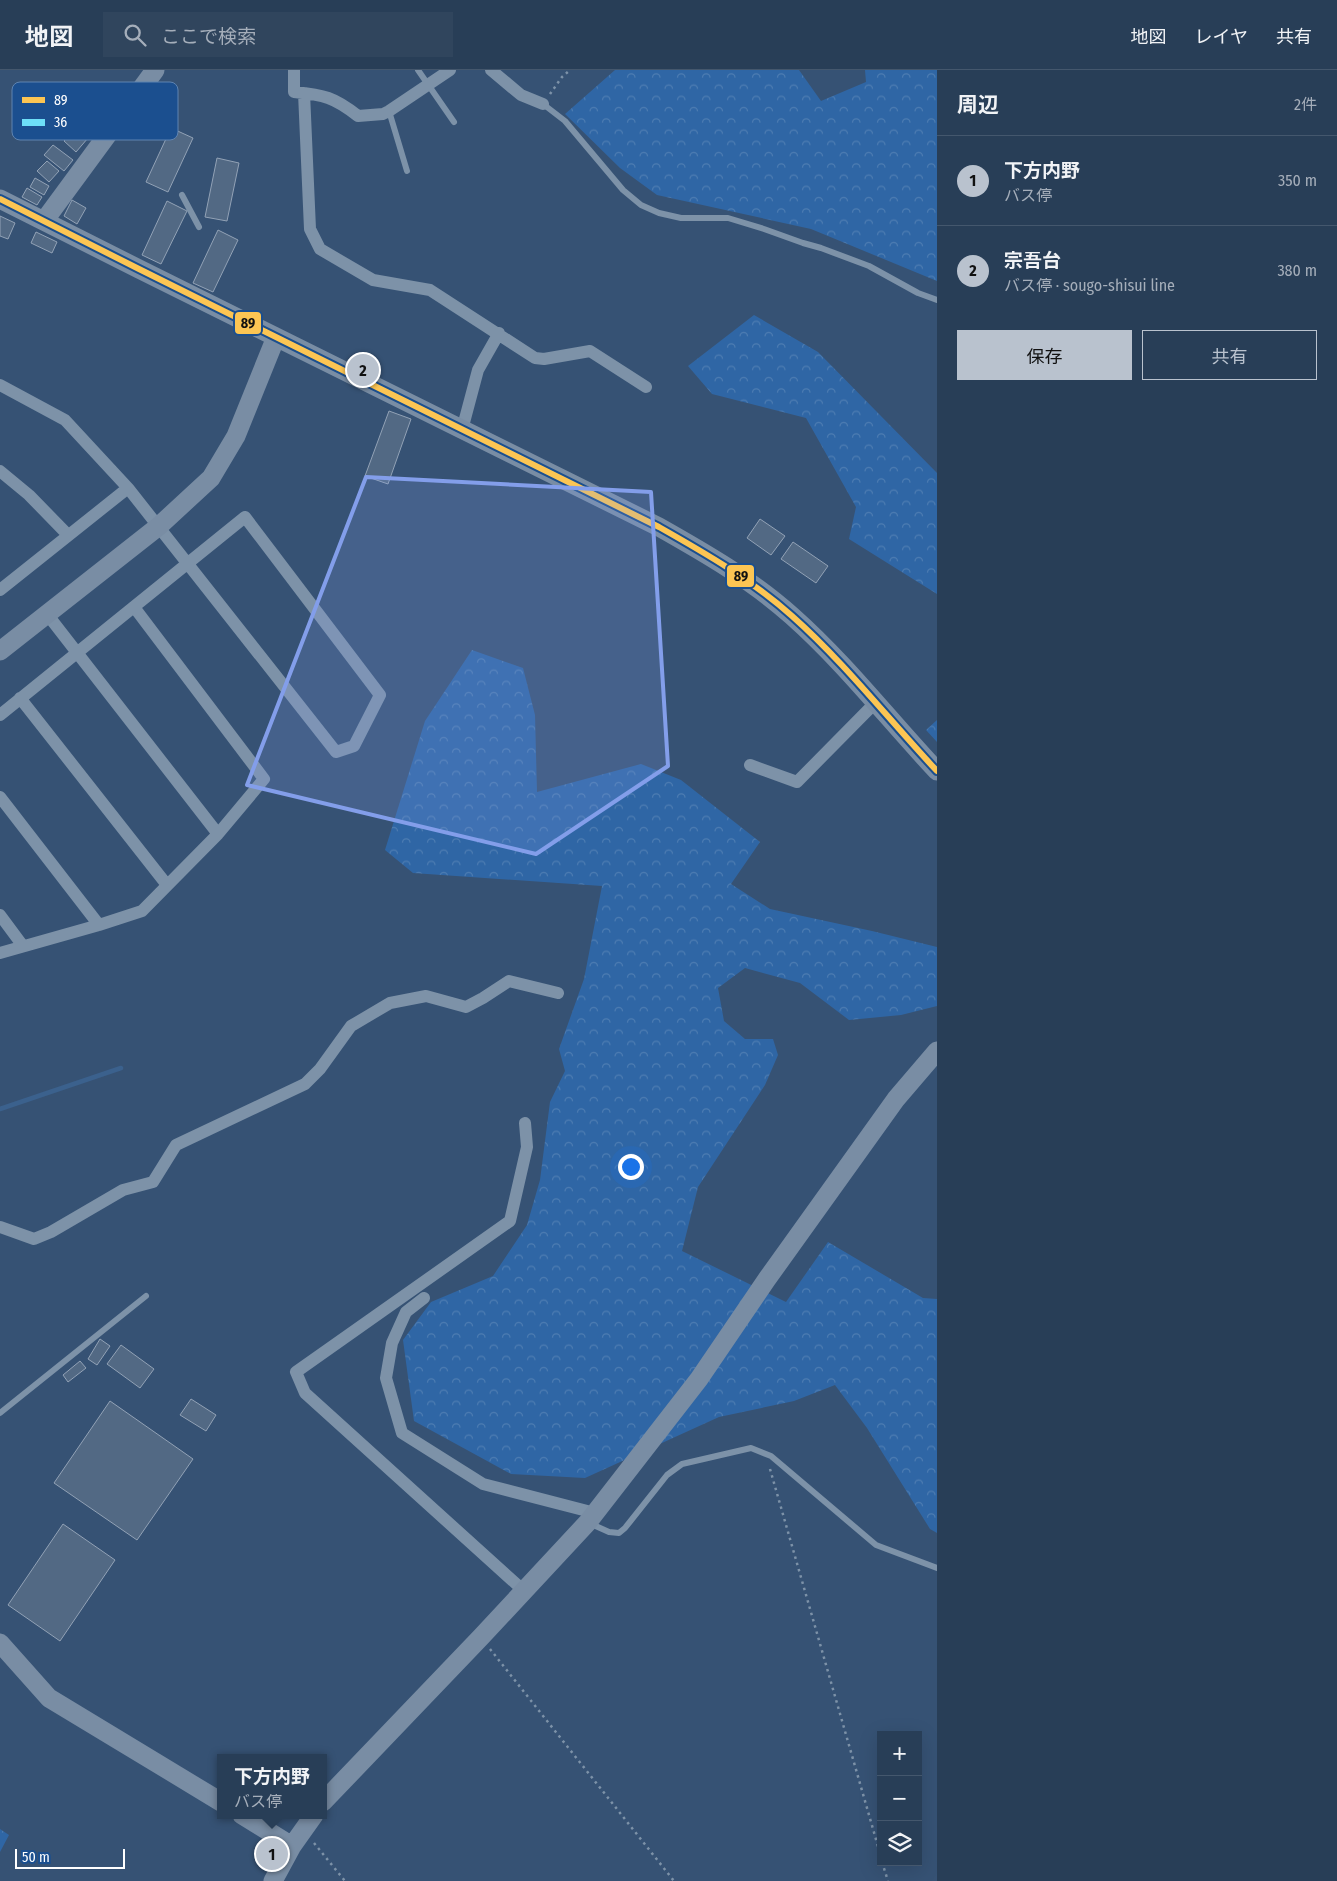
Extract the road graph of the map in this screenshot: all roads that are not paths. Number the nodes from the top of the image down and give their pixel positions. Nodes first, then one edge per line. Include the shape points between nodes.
1 (155, 70) edge
2 (294, 70) edge
3 (418, 70) edge
4 (450, 70) edge
5 (491, 70) edge
6 (146, 82) edge
7 (428, 86) junction
8 (304, 93) junction
9 (542, 104) joint
10 (389, 111) junction
11 (454, 122) dead end
12 (104, 140) edge
13 (407, 171) dead end
14 (182, 195) dead end
15 (0, 199) edge
16 (44, 221) junction
17 (199, 227) dead end
18 (937, 300) edge
19 (499, 333) junction
20 (276, 337) junction
21 (0, 386) edge
22 (646, 387) dead end
23 (462, 430) junction
24 (0, 471) edge
25 (128, 488) junction
26 (159, 526) junction
27 (68, 535) junction
28 (187, 564) junction
29 (2, 584) edge
30 (134, 607) junction
31 (47, 614) junction
32 (0, 651) edge
33 (77, 653) junction
34 (20, 698) junction
35 (875, 703) junction
36 (0, 715) edge
37 (750, 765) dead end
38 (937, 771) edge
39 (0, 797) edge
40 (218, 834) junction
41 (167, 885) junction
42 (0, 916) edge
43 (99, 925) junction
44 (23, 946) junction
45 (0, 953) edge
46 (558, 993) dead end
47 (937, 1051) edge
48 (525, 1123) dead end
49 (0, 1227) edge
50 (146, 1296) dead end
51 (424, 1298) dead end
52 (0, 1413) edge
53 (591, 1518) junction
54 (937, 1568) edge
55 (524, 1591) junction
56 (0, 1642) edge
57 (327, 1798) edge
58 (217, 1800) edge
59 (248, 1819) edge
60 (309, 1823) edge
61 (292, 1846) junction
62 (273, 1881) edge

1 - 6 street
2 - 8 street via 294,92
3 - 7 lane
4 - 7 street
5 - 9 street via 521,95
7 - 10 street
7 - 11 lane
8 - 10 street via 341,102 358,116
8 - 19 street via 310,229 320,249 373,280 430,290
9 - 18 lane via 565,121 623,190 641,205 681,218 728,218 764,229 868,266
10 - 13 lane
12 - 16 street
14 - 17 lane
15 - 16 street
16 - 20 street
19 - 22 street via 535,358 544,360 590,351
19 - 23 street via 478,370
20 - 23 street
20 - 26 street via 236,436 211,478
21 - 25 street via 65,420
23 - 35 street via 659,527 752,584 830,652
24 - 27 street
25 - 26 street
25 - 27 street
26 - 28 street
26 - 31 street
27 - 29 street
28 - 28 street via 245,517 380,695 354,746 336,752
28 - 30 street
30 - 33 street
30 - 40 street via 264,779
31 - 32 street
31 - 33 street
33 - 34 street
33 - 40 street
34 - 36 street
34 - 41 street
35 - 37 street via 797,782
35 - 38 street
39 - 43 street
40 - 41 street
41 - 43 street via 142,911
42 - 44 street
43 - 44 street
44 - 45 street
46 - 49 street via 508,981 466,1007 426,996 390,1002 351,1026 305,1084 176,1144 152,1182 122,1190 34,1239
47 - 53 street via 896,1099 699,1379
48 - 55 street via 527,1147 510,1221 296,1372 305,1393
50 - 52 lane
51 - 53 street via 406,1312 392,1343 386,1378 402,1433 484,1484
53 - 54 lane via 609,1532 619,1533 667,1475 682,1464 751,1448 771,1456 876,1545
53 - 55 street
55 - 57 street
56 - 58 street via 49,1698
59 - 61 street
60 - 61 street
61 - 62 street

